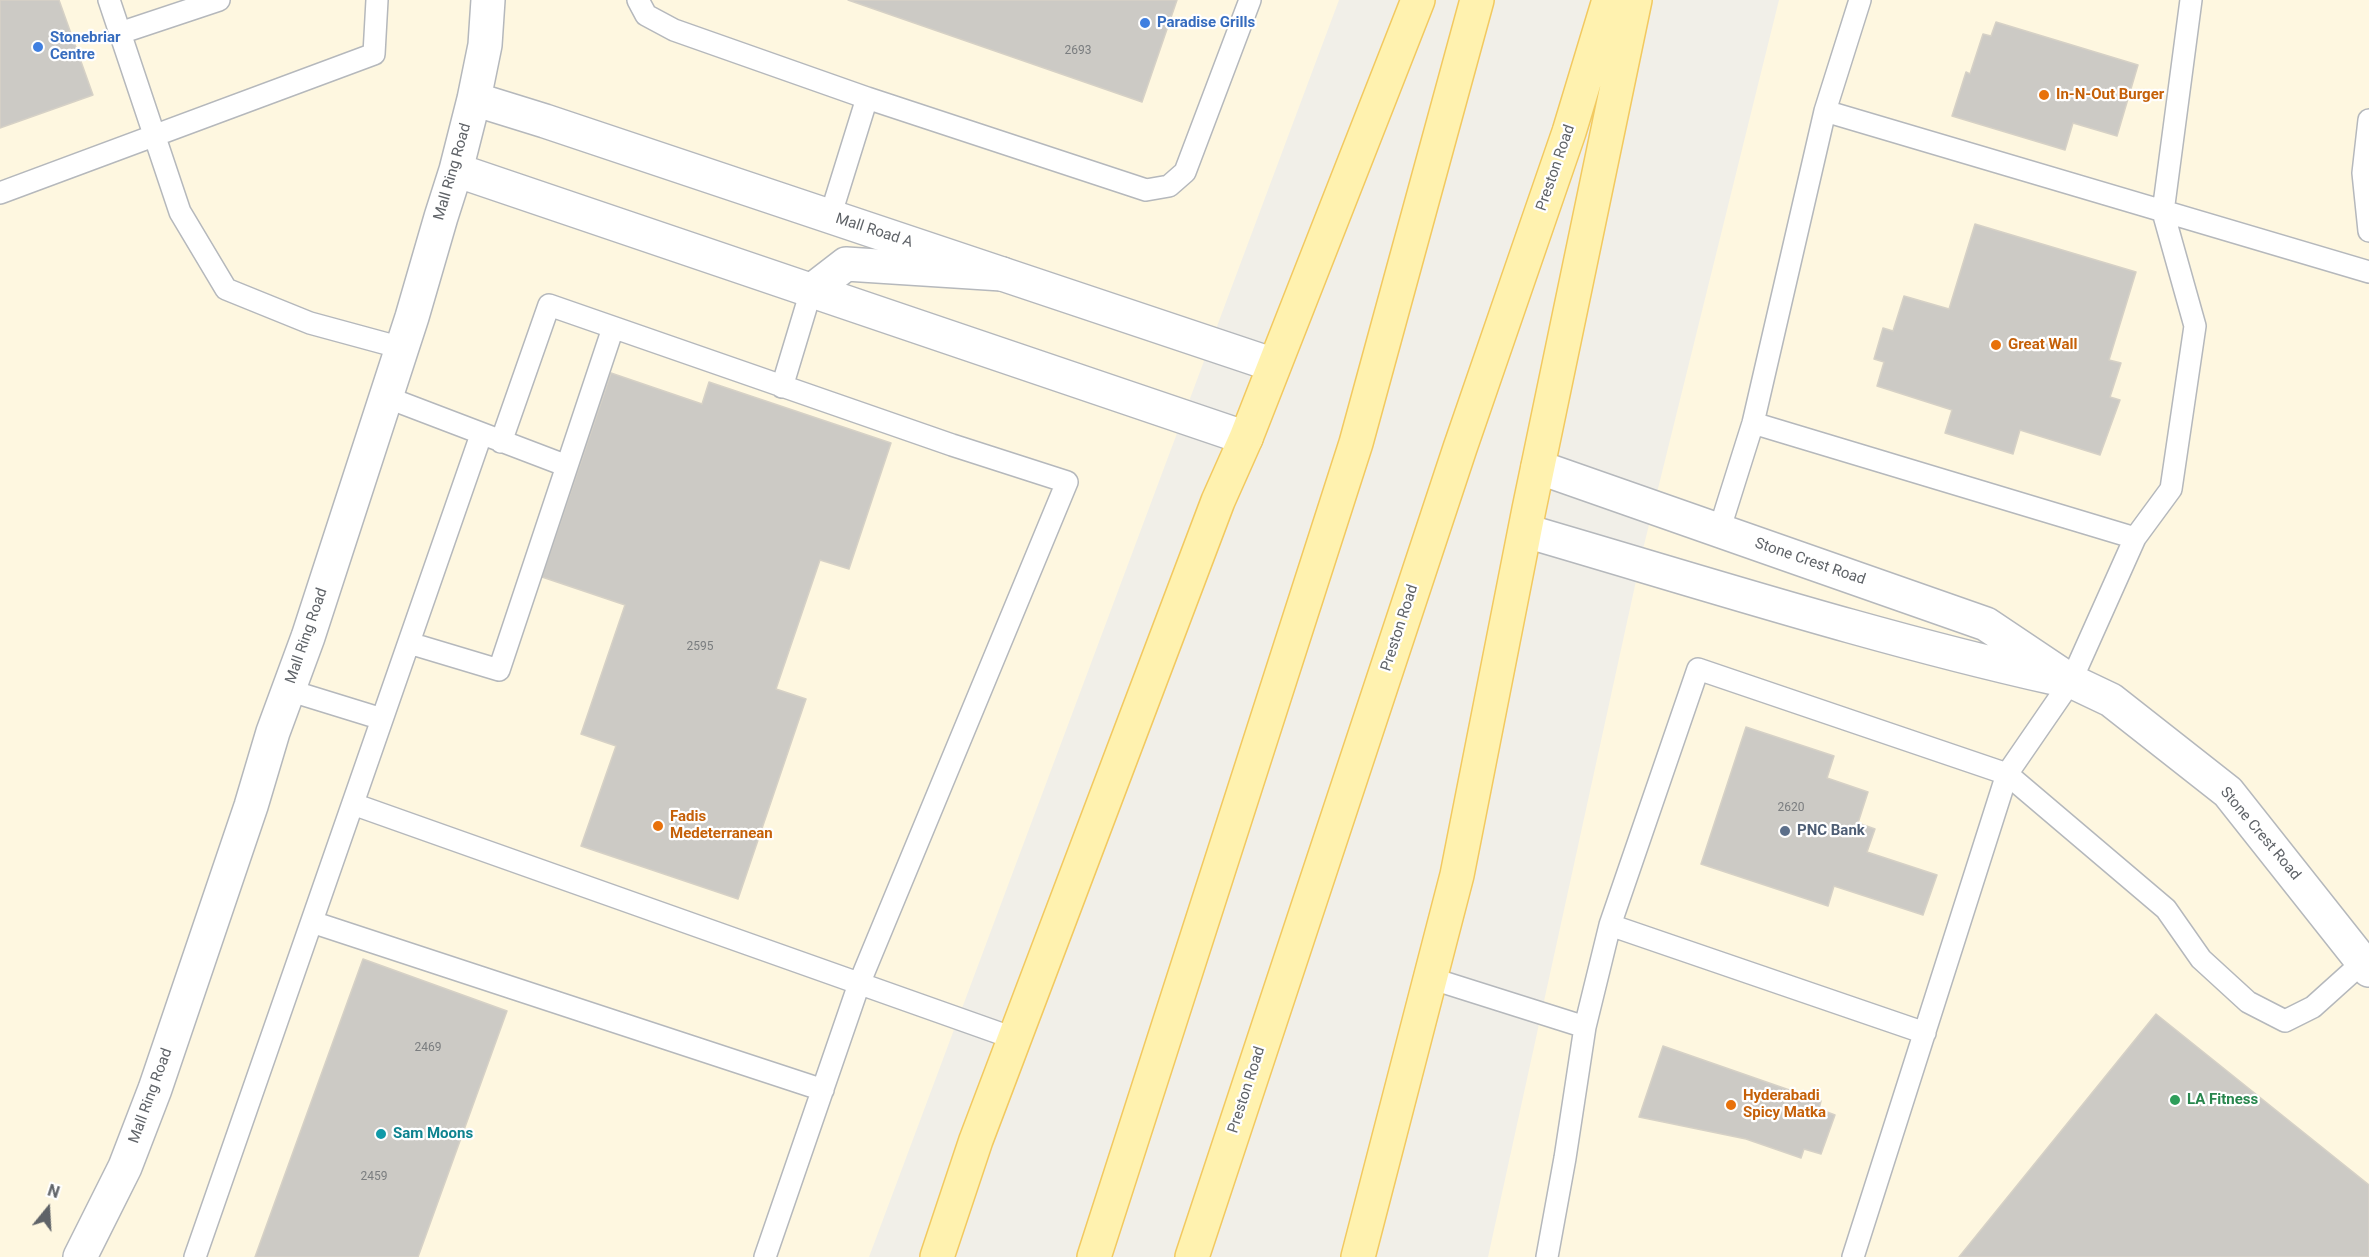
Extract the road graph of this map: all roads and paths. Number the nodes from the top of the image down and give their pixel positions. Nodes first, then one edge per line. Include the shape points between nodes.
1 (109, 0) edge
2 (219, 0) edge
3 (377, 0) edge
4 (488, 0) edge
5 (638, 0) edge
6 (1250, 0) edge
7 (1418, 0) edge
8 (1477, 0) edge
9 (1609, 0) edge
10 (1635, 0) edge
11 (1860, 0) edge
12 (2191, 0) edge
13 (120, 33) junction
14 (867, 98) junction
15 (474, 99) junction
16 (1825, 111) junction
17 (2369, 120) edge
18 (155, 135) junction
19 (456, 170) junction
20 (0, 193) edge
21 (2163, 212) junction
22 (830, 217) junction
23 (2369, 231) edge
24 (2369, 272) edge
25 (1002, 274) junction
26 (811, 291) junction
27 (613, 328) junction
28 (402, 348) junction
29 (1274, 365) junction
30 (782, 387) junction
31 (386, 397) junction
32 (1753, 423) junction
33 (481, 435) junction
34 (1246, 438) junction
35 (501, 442) junction
36 (567, 466) junction
37 (1538, 467) junction
38 (1526, 531) junction
39 (1719, 531) junction
40 (2135, 538) junction
41 (409, 642) junction
42 (2070, 681) junction
43 (288, 690) junction
44 (382, 719) junction
45 (2007, 774) junction
46 (353, 804) junction
47 (312, 922) junction
48 (1610, 925) junction
49 (2366, 966) edge
50 (1430, 978) junction
51 (859, 984) junction
52 (1585, 1027) junction
53 (1925, 1033) junction
54 (1016, 1040) junction
55 (823, 1090) junction
56 (80, 1257) edge
57 (195, 1257) edge
58 (765, 1257) edge
59 (937, 1257) edge
60 (1094, 1257) edge
61 (1192, 1257) edge
62 (1358, 1257) edge
63 (1547, 1257) edge
64 (1853, 1257) edge

1 - 13 lane
2 - 13 lane
3 - 18 lane via 374,54
4 - 15 street, Mall Ring Road via 485,45
5 - 14 lane via 646,15 674,30
6 - 14 lane via 1185,172 1170,186 1146,189
7 - 29 main road
8 - 60 main road via 1356,443
9 - 61 main road, Preston Road via 1569,132 1456,459
10 - 37 main road
11 - 16 lane
12 - 21 lane
13 - 18 lane
14 - 22 lane
15 - 19 street, Mall Ring Road
15 - 22 street, Mall Road A
16 - 21 lane
16 - 32 lane
17 - 23 lane via 2363,172
18 - 20 lane
18 - 28 lane via 180,212 226,289 310,323
19 - 26 street
19 - 28 street, Mall Ring Road
21 - 24 lane
21 - 40 lane via 2195,326 2172,489
22 - 25 street, Mall Road A
25 - 26 street via 846,264
25 - 29 street, Mall Road A
26 - 30 lane
26 - 34 street
27 - 30 lane
27 - 35 lane via 549,305
27 - 36 lane
28 - 31 street, Mall Ring Road
29 - 34 main road
30 - 51 lane via 1067,482
31 - 33 lane
31 - 43 street, Mall Ring Road
32 - 39 lane
32 - 40 lane
33 - 35 lane
33 - 41 lane
34 - 54 main road via 1218,501
35 - 36 lane
36 - 41 lane via 499,670
37 - 38 main road
37 - 39 street, Stone Crest Road
38 - 42 street, Stone Crest Road via 1890,637
38 - 50 main road via 1457,874
39 - 42 street, Stone Crest Road via 1986,624
40 - 42 lane
41 - 44 lane
42 - 45 lane
42 - 49 street, Stone Crest Road via 2111,700 2228,792
43 - 44 lane
43 - 56 street, Mall Ring Road via 155,1089 125,1167
44 - 46 lane
45 - 48 lane via 1698,669
45 - 49 lane via 2166,909 2201,959 2248,1002 2285,1021 2313,1007
45 - 53 lane
46 - 47 lane
46 - 51 lane
47 - 55 lane
47 - 57 lane
48 - 52 lane
48 - 53 lane
50 - 52 lane
50 - 62 main road
51 - 54 lane
51 - 55 lane
52 - 63 lane
53 - 64 lane
54 - 59 main road via 976,1140
55 - 58 lane

